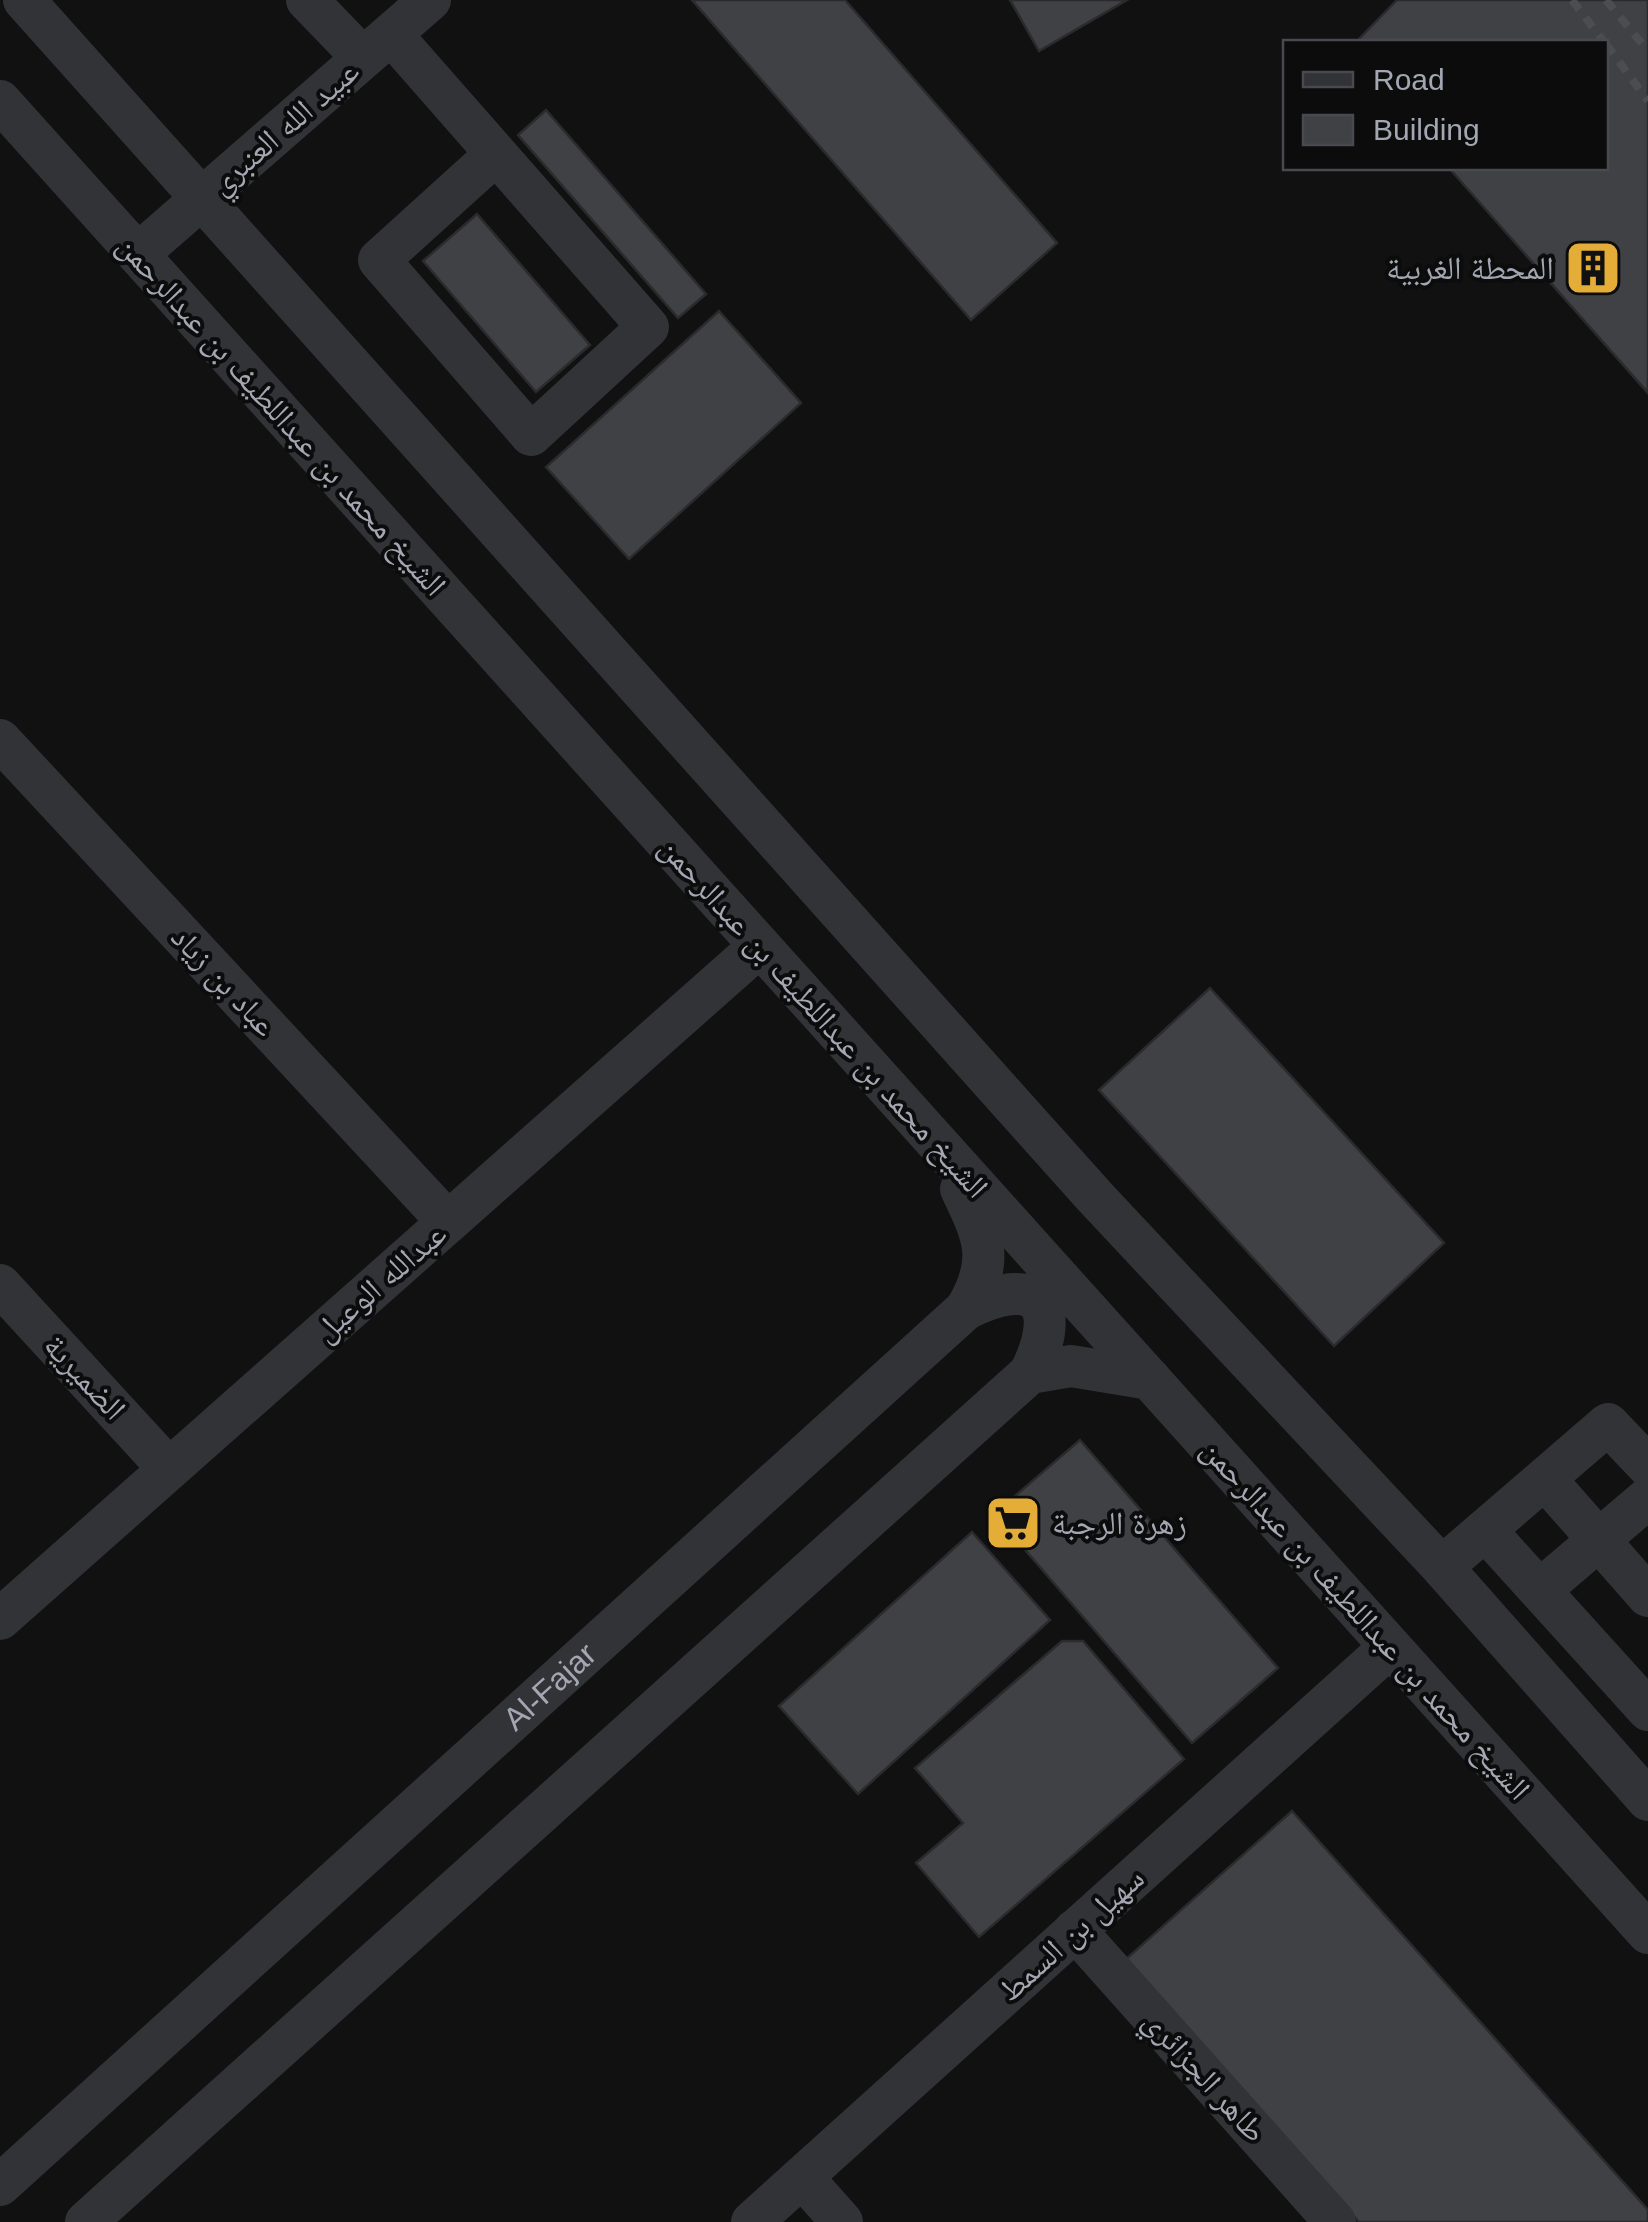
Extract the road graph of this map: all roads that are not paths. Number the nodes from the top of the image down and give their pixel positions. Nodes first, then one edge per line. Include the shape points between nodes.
1 (306, 0) edge
2 (430, 0) edge
3 (34, 4) edge
4 (377, 46) junction
5 (0, 101) edge
6 (496, 154) junction
7 (202, 198) junction
8 (138, 254) junction
9 (0, 740) edge
10 (760, 946) junction
11 (938, 1144) junction
12 (448, 1222) junction
13 (0, 1285) edge
14 (966, 1309) junction
15 (1030, 1372) junction
16 (1150, 1379) junction
17 (1648, 1466) edge
18 (169, 1469) junction
19 (1545, 1479) junction
20 (1648, 1498) edge
21 (1485, 1530) junction
22 (1600, 1540) junction
23 (1442, 1567) junction
24 (1540, 1590) junction
25 (1648, 1596) edge
26 (0, 1619) edge
27 (1390, 1647) junction
28 (1648, 1710) edge
29 (1648, 1800) edge
30 (1076, 1930) junction
31 (1648, 1933) edge
32 (802, 2177) junction
33 (0, 2185) edge
34 (86, 2222) edge
35 (752, 2222) edge
36 (842, 2222) edge
37 (1335, 2222) edge

1 - 4 street
2 - 4 street, عبيد الله العنبري
3 - 7 street
4 - 6 street
4 - 7 street, عبيد الله العنبري
5 - 8 street, الشيخ محمد بن عبداللطيف بن عبدالرحمن
6 - 6 street via 648,327 531,435 379,260
7 - 8 street, عبيد الله العنبري
7 - 23 street via 1095,1196
8 - 10 street, الشيخ محمد بن عبداللطيف بن عبدالرحمن
9 - 12 street, عباد بن زياد
10 - 11 street, الشيخ محمد بن عبداللطيف بن عبدالرحمن
10 - 12 street, عبدالله الوعيل
11 - 14 street, Al-Fajar via 984,1239 984,1268
11 - 16 street, الشيخ محمد بن عبداللطيف بن عبدالرحمن
12 - 18 street, عبدالله الوعيل
13 - 18 street, الضميرية
14 - 15 street via 1013,1292 1043,1304 1045,1344
14 - 33 street, Al-Fajar
15 - 16 street via 1071,1366
15 - 34 street
16 - 27 street, الشيخ محمد بن عبداللطيف بن عبدالرحمن
17 - 19 street via 1608,1424
18 - 26 street, عبدالله الوعيل
19 - 21 street
19 - 22 street
20 - 22 street
21 - 23 street
21 - 24 street
22 - 24 street
22 - 25 street
23 - 29 street
24 - 28 street
27 - 30 street, سهيل بن السمط
27 - 31 street, الشيخ محمد بن عبداللطيف بن عبدالرحمن
30 - 32 street, سهيل بن السمط
30 - 37 street, طاهر الجزائري
32 - 35 street, سهيل بن السمط
32 - 36 street

